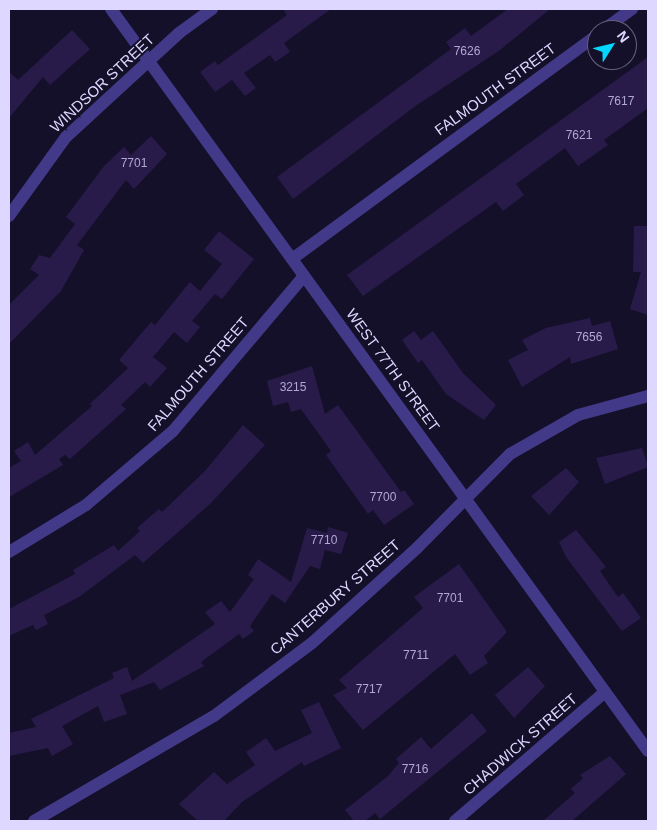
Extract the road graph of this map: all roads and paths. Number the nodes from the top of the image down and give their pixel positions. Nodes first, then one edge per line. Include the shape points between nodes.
1 (111, 9) edge
2 (212, 9) edge
3 (632, 9) edge
4 (617, 20) edge
5 (587, 42) edge
6 (149, 61) junction
7 (9, 216) edge
8 (292, 259) junction
9 (304, 276) junction
10 (648, 396) edge
11 (466, 498) junction
12 (9, 552) edge
13 (605, 692) junction
14 (648, 750) edge
15 (34, 821) edge
16 (455, 821) edge

1 - 6 street, WEST 77TH STREET
2 - 6 street, WINDSOR STREET
3 - 4 street
5 - 8 street, FALMOUTH STREET
6 - 7 street, WINDSOR STREET via 66,136
6 - 8 street, WEST 77TH STREET
8 - 9 street, WEST 77TH STREET
9 - 11 street, WEST 77TH STREET
9 - 12 street, FALMOUTH STREET via 173,431 86,505
10 - 11 street, CANTERBURY STREET via 578,415 546,429 510,454
11 - 13 street, WEST 77TH STREET
11 - 15 street, CANTERBURY STREET via 369,594 221,711 125,772
13 - 14 street, WEST 77TH STREET
13 - 16 street, CHADWICK STREET

